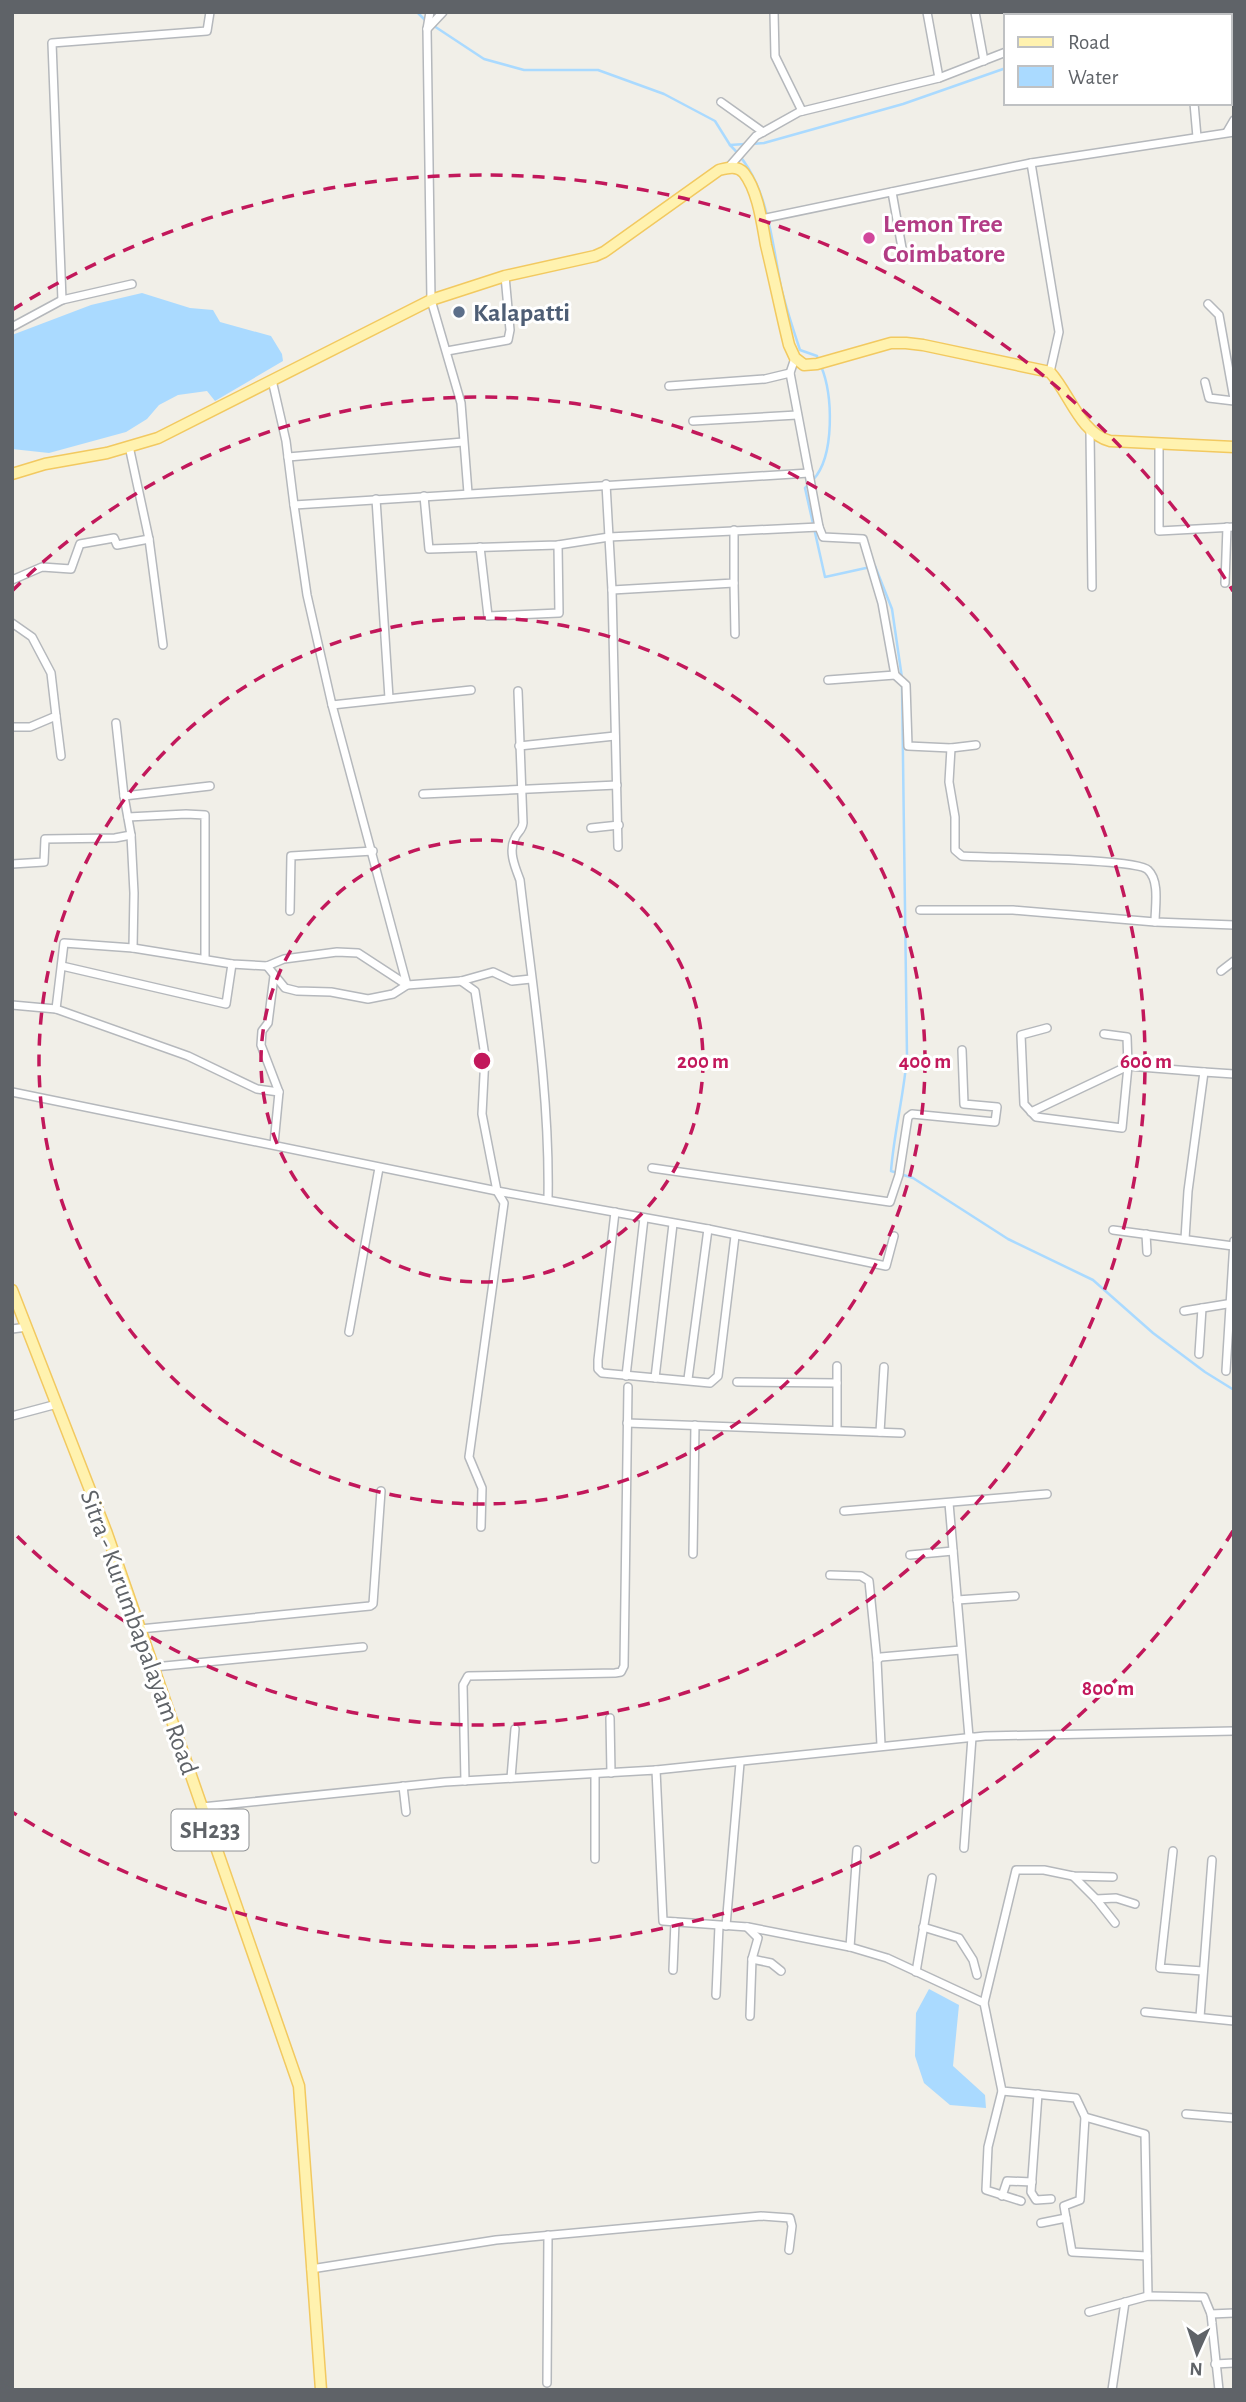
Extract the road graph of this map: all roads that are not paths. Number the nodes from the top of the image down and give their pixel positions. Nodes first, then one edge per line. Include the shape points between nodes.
1 (210, 12) edge
2 (430, 12) edge
3 (774, 12) edge
4 (927, 12) edge
5 (975, 12) edge
6 (1193, 12) edge
7 (1200, 12) edge
8 (443, 13) edge
9 (427, 29) junction
10 (1004, 53) edge
11 (984, 61) junction
12 (939, 78) junction
13 (722, 102) dead end
14 (1194, 105) edge
15 (802, 111) junction
16 (1234, 120) edge
17 (1230, 132) edge
18 (759, 134) junction
19 (1197, 137) junction
20 (1031, 163) junction
21 (731, 164) junction
22 (892, 192) junction
23 (766, 218) junction
24 (902, 248) dead end
25 (505, 276) junction
26 (132, 284) dead end
27 (62, 300) junction
28 (431, 300) junction
29 (1208, 304) dead end
30 (12, 327) edge
31 (447, 351) junction
32 (795, 358) junction
33 (1051, 372) junction
34 (790, 373) junction
35 (272, 380) junction
36 (1205, 382) dead end
37 (668, 386) dead end
38 (1234, 400) edge
39 (797, 415) junction
40 (693, 421) dead end
41 (1090, 432) junction
42 (463, 442) junction
43 (1159, 443) junction
44 (129, 446) junction
45 (1234, 447) edge
46 (288, 457) junction
47 (12, 474) edge
48 (810, 479) junction
49 (606, 485) junction
50 (468, 493) junction
51 (424, 496) junction
52 (376, 499) junction
53 (294, 505) junction
54 (816, 527) junction
55 (1230, 527) edge
56 (734, 530) junction
57 (609, 537) junction
58 (149, 539) junction
59 (558, 545) junction
60 (480, 547) junction
61 (12, 580) edge
62 (734, 583) junction
63 (1225, 583) dead end
64 (1092, 587) dead end
65 (612, 590) junction
66 (12, 623) edge
67 (735, 634) dead end
68 (163, 645) dead end
69 (828, 680) dead end
70 (900, 680) junction
71 (471, 690) dead end
72 (518, 691) dead end
73 (389, 698) junction
74 (332, 705) junction
75 (55, 716) junction
76 (116, 723) dead end
77 (12, 727) edge
78 (615, 736) junction
79 (976, 745) dead end
80 (519, 746) junction
81 (951, 748) junction
82 (61, 756) dead end
83 (617, 785) junction
84 (210, 786) dead end
85 (523, 791) junction
86 (423, 794) dead end
87 (124, 796) junction
88 (128, 817) junction
89 (619, 825) junction
90 (592, 828) dead end
91 (131, 835) junction
92 (618, 847) dead end
93 (373, 851) junction
94 (12, 864) edge
95 (920, 910) dead end
96 (290, 911) dead end
97 (1155, 922) junction
98 (1234, 925) edge
99 (133, 948) junction
100 (205, 959) junction
101 (1234, 961) edge
102 (232, 964) junction
103 (62, 966) junction
104 (267, 966) junction
105 (1221, 971) dead end
106 (274, 976) junction
107 (531, 979) junction
108 (461, 981) junction
109 (407, 985) junction
110 (12, 1005) edge
111 (56, 1009) junction
112 (1047, 1028) dead end
113 (1104, 1034) dead end
114 (962, 1050) dead end
115 (1128, 1066) junction
116 (1204, 1072) junction
117 (1234, 1074) edge
118 (12, 1092) edge
119 (279, 1092) junction
120 (1031, 1111) junction
121 (274, 1144) junction
122 (379, 1168) junction
123 (652, 1168) dead end
124 (497, 1191) junction
125 (548, 1199) junction
126 (615, 1212) junction
127 (644, 1218) junction
128 (673, 1224) junction
129 (708, 1229) junction
130 (1113, 1230) dead end
131 (1146, 1234) junction
132 (735, 1236) junction
133 (894, 1236) dead end
134 (1185, 1240) junction
135 (1233, 1243) edge
136 (1147, 1252) dead end
137 (12, 1290) edge
138 (1233, 1303) edge
139 (1202, 1308) junction
140 (1184, 1311) dead end
141 (27, 1327) junction
142 (12, 1329) edge
143 (349, 1332) dead end
144 (1199, 1354) dead end
145 (837, 1366) dead end
146 (884, 1367) dead end
147 (1226, 1371) dead end
148 (626, 1376) junction
149 (655, 1378) junction
150 (688, 1380) junction
151 (737, 1382) dead end
152 (837, 1383) junction
153 (628, 1387) dead end
154 (57, 1404) junction
155 (12, 1416) edge
156 (627, 1423) junction
157 (695, 1425) junction
158 (837, 1430) junction
159 (880, 1432) junction
160 (901, 1433) dead end
161 (381, 1490) dead end
162 (1047, 1494) dead end
163 (948, 1503) junction
164 (844, 1511) dead end
165 (481, 1527) dead end
166 (953, 1551) junction
167 (693, 1554) dead end
168 (910, 1555) dead end
169 (830, 1574) dead end
170 (1015, 1596) dead end
171 (957, 1600) junction
172 (140, 1629) junction
173 (363, 1647) dead end
174 (961, 1650) junction
175 (877, 1660) junction
176 (153, 1667) junction
177 (610, 1718) dead end
178 (515, 1729) dead end
179 (1234, 1731) edge
180 (970, 1737) junction
181 (881, 1745) junction
182 (740, 1763) junction
183 (656, 1770) junction
184 (611, 1773) junction
185 (596, 1774) junction
186 (511, 1778) junction
187 (465, 1781) junction
188 (402, 1786) junction
189 (202, 1807) junction
190 (407, 1812) dead end
191 (964, 1848) dead end
192 (857, 1850) dead end
193 (1173, 1851) dead end
194 (595, 1858) dead end
195 (1212, 1860) dead end
196 (1073, 1877) junction
197 (1113, 1877) dead end
198 (932, 1878) dead end
199 (1096, 1899) junction
200 (1135, 1904) dead end
201 (675, 1922) junction
202 (1115, 1923) dead end
203 (722, 1926) junction
204 (747, 1927) junction
205 (923, 1927) junction
206 (850, 1947) junction
207 (752, 1959) junction
208 (673, 1970) dead end
209 (781, 1970) dead end
210 (1203, 1971) junction
211 (916, 1972) junction
212 (977, 1975) dead end
213 (716, 1994) dead end
214 (984, 2003) junction
215 (1144, 2012) dead end
216 (750, 2016) dead end
217 (1200, 2017) junction
218 (1234, 2021) edge
219 (1002, 2091) junction
220 (1038, 2094) junction
221 (1186, 2114) dead end
222 (1085, 2117) junction
223 (1234, 2118) edge
224 (1032, 2182) junction
225 (1002, 2196) junction
226 (1051, 2199) dead end
227 (1021, 2201) dead end
228 (1066, 2218) junction
229 (1041, 2223) dead end
230 (548, 2235) junction
231 (789, 2250) dead end
232 (1147, 2256) junction
233 (312, 2269) junction
234 (1148, 2296) junction
235 (1125, 2302) junction
236 (1089, 2312) dead end
237 (1234, 2313) edge
238 (1211, 2314) junction
239 (1216, 2364) junction
240 (1234, 2364) edge
241 (547, 2383) dead end
242 (321, 2390) edge
243 (1112, 2390) edge
244 (1219, 2390) edge

1 - 27 street via 207,31 52,43
2 - 9 street
3 - 15 street via 775,55
4 - 12 street
5 - 11 street
6 - 7 street
8 - 9 street
9 - 28 street
10 - 11 street
11 - 12 street
12 - 15 street
13 - 18 street
14 - 19 street
15 - 18 street
16 - 17 street
17 - 19 street
18 - 21 street
19 - 20 street
20 - 22 street
20 - 33 street via 1059,332
21 - 23 main road via 743,172
21 - 25 main road via 604,252
22 - 23 street
22 - 24 street
23 - 32 main road
25 - 28 main road
25 - 31 street via 508,340
26 - 27 street
27 - 30 street
28 - 31 street
28 - 35 main road
29 - 38 street via 1219,315
31 - 42 street via 461,403
32 - 33 main road via 804,365 820,363 891,343 922,345
32 - 34 street
33 - 41 main road
34 - 37 street
34 - 39 street
35 - 44 main road via 158,438
35 - 46 street
36 - 38 street via 1209,398
39 - 40 street
39 - 48 street
41 - 43 main road via 1110,441
41 - 64 street
42 - 46 street
42 - 50 street
43 - 45 main road
43 - 55 street via 1159,531
44 - 47 main road
44 - 58 street
46 - 53 street
48 - 49 street
48 - 54 street
49 - 50 street
49 - 57 street
50 - 51 street
51 - 52 street
51 - 60 street via 429,549
52 - 53 street
52 - 73 street
53 - 74 street via 307,595
54 - 56 street
54 - 70 street via 823,537 863,539
55 - 63 street
56 - 57 street
56 - 62 street
57 - 59 street
57 - 65 street
58 - 61 street via 117,545 114,538 80,544 71,569 42,567
58 - 68 street
59 - 60 street
59 - 60 street via 559,613 488,616
62 - 65 street
62 - 67 street
65 - 78 street
66 - 75 street via 32,637 51,673
69 - 70 street
70 - 81 street via 908,746
71 - 73 street
72 - 80 street
73 - 74 street
74 - 93 street
75 - 77 street via 30,727
75 - 82 street
76 - 87 street
78 - 80 street
78 - 83 street
79 - 81 street
80 - 85 street
81 - 97 street via 948,782 955,850 962,856 1141,867 1154,879
83 - 85 street
83 - 89 street
84 - 87 street
85 - 86 street
85 - 107 street via 522,830 512,847
87 - 88 street
88 - 91 street
88 - 100 street via 205,815
89 - 90 street
89 - 92 street
91 - 94 street via 45,839 44,862
91 - 99 street
93 - 96 street via 291,856
93 - 109 street
95 - 97 street via 1013,910
97 - 98 street
99 - 100 street
99 - 103 street via 64,943
100 - 102 street
101 - 105 street
102 - 103 street via 226,1004
102 - 104 street
103 - 111 street
104 - 106 street
104 - 109 street via 284,959 358,953
106 - 109 street via 285,988 297,992 368,999 393,994
106 - 119 street via 261,1045
107 - 108 street via 512,981 493,972
107 - 125 street via 549,1154
108 - 109 street
108 - 124 street via 475,990 485,1056 482,1114
110 - 111 street
111 - 119 street via 188,1056 257,1089
112 - 120 street via 1021,1035 1024,1104
113 - 115 street via 1127,1037
114 - 123 street via 964,1104 997,1107 995,1122 908,1117 900,1172 890,1202
115 - 116 street
115 - 120 street
115 - 120 street via 1122,1128 1036,1117
116 - 117 street
116 - 134 street
118 - 121 street
119 - 121 street
121 - 122 street
122 - 124 street
122 - 143 street
124 - 125 street
124 - 165 street via 504,1203 469,1457 482,1488
125 - 126 street
126 - 127 street
126 - 148 street via 598,1369
127 - 128 street
127 - 148 street
128 - 129 street
128 - 149 street
129 - 132 street
129 - 150 street
130 - 131 street
131 - 134 street
131 - 136 street
132 - 133 street via 887,1266
132 - 150 street via 718,1376 710,1382
134 - 135 street
135 - 138 street
137 - 141 main road, Sitra - Kurumbapalayam Road / SH233
138 - 139 street
138 - 147 street
139 - 140 street
139 - 144 street
141 - 142 street
141 - 154 main road, Sitra - Kurumbapalayam Road / SH233
145 - 152 street
146 - 159 street
148 - 149 street
149 - 150 street
151 - 152 street
152 - 158 street
153 - 156 street
154 - 155 street
154 - 172 main road, Sitra - Kurumbapalayam Road / SH233
156 - 157 street
156 - 187 street via 624,1667 615,1673 468,1676 463,1685
157 - 158 street
157 - 167 street
158 - 159 street
159 - 160 street
161 - 172 street via 370,1606
162 - 163 street
163 - 164 street
163 - 166 street
166 - 168 street
166 - 171 street
169 - 175 street via 861,1576 869,1581
170 - 171 street
171 - 174 street
172 - 176 main road, Sitra - Kurumbapalayam Road / SH233
173 - 176 street
174 - 175 street
174 - 180 street
175 - 181 street
176 - 189 main road, Sitra - Kurumbapalayam Road / SH233
177 - 184 street
178 - 186 street
179 - 180 street
180 - 181 street
180 - 191 street
181 - 182 street
182 - 183 street
182 - 203 street
183 - 184 street
183 - 201 street via 663,1921
184 - 185 street
185 - 186 street
185 - 194 street
186 - 187 street
187 - 188 street
188 - 189 street
188 - 190 street
189 - 233 main road, Sitra - Kurumbapalayam Road / SH233 via 299,2086
192 - 206 street
193 - 210 street via 1160,1968
195 - 210 street
196 - 197 street
196 - 199 street
196 - 214 street via 1016,1870
198 - 205 street
199 - 200 street via 1116,1898
199 - 202 street
201 - 203 street
201 - 208 street
203 - 204 street
203 - 213 street
204 - 206 street
204 - 207 street via 758,1938
205 - 211 street
205 - 212 street via 959,1938
206 - 211 street
207 - 209 street
207 - 216 street
210 - 217 street
211 - 214 street
214 - 219 street
215 - 217 street
217 - 218 street
219 - 220 street
219 - 225 street via 988,2147 986,2190
220 - 222 street via 1076,2098
220 - 224 street
221 - 223 street
222 - 228 street via 1080,2200 1064,2206
222 - 232 street via 1145,2134
224 - 225 street via 1007,2181
224 - 226 street via 1036,2200
225 - 227 street
228 - 229 street
228 - 232 street via 1072,2252
230 - 231 street via 785,2216 792,2226
230 - 233 street
230 - 241 street
232 - 234 street
233 - 242 main road, Sitra - Kurumbapalayam Road / SH233
234 - 235 street
234 - 238 street via 1204,2297
235 - 236 street
235 - 243 street
237 - 238 street
238 - 239 street
239 - 240 street
239 - 244 street

